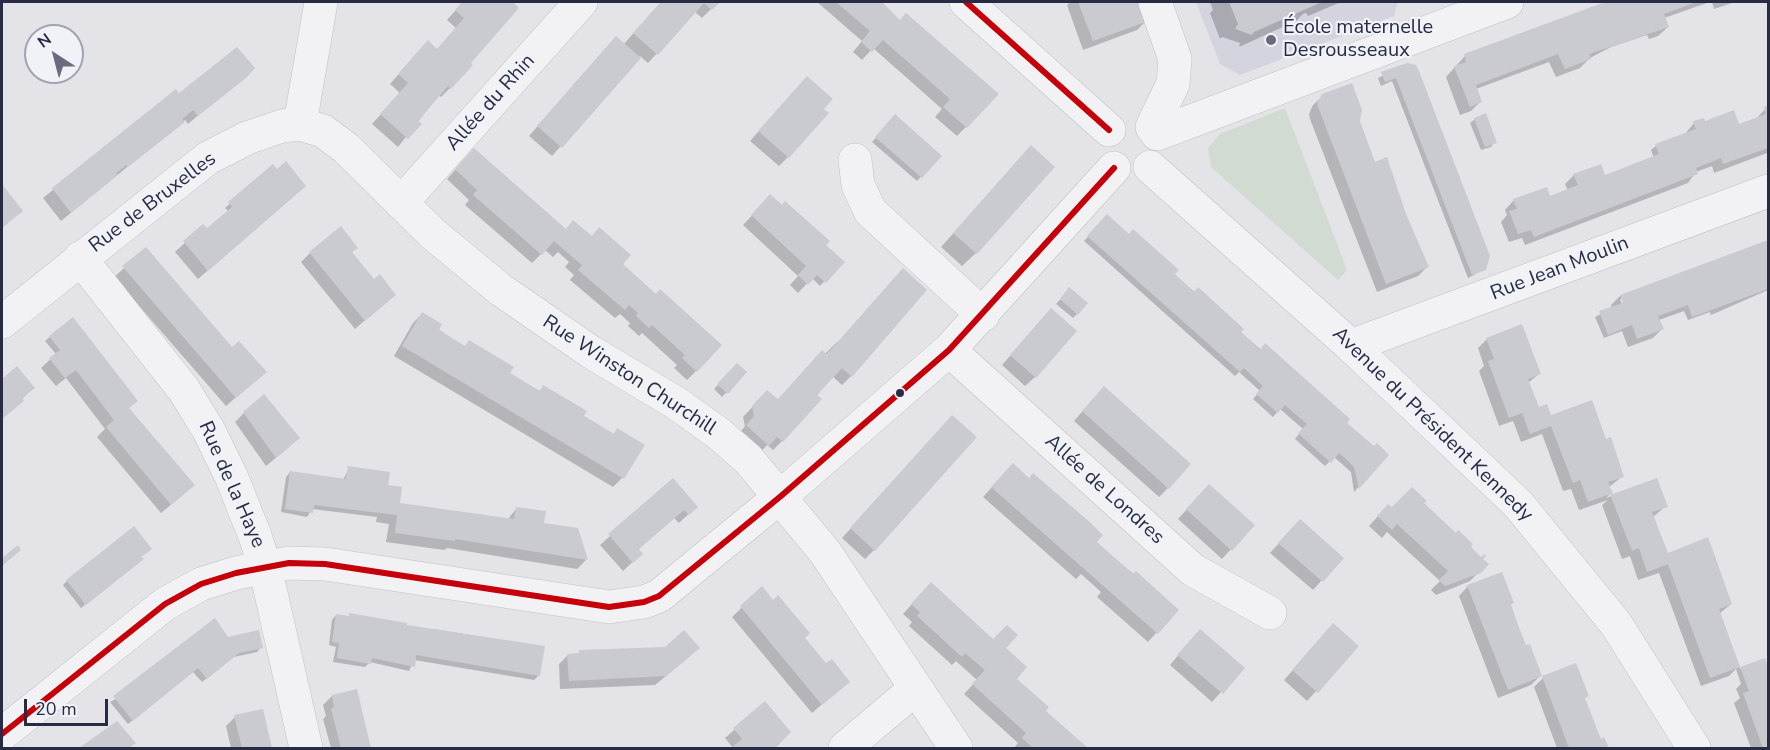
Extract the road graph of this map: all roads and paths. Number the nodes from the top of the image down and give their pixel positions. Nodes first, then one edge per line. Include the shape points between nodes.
1 (321, 2) edge
2 (581, 2) edge
3 (966, 2) edge
4 (1155, 2) edge
5 (1507, 2) edge
6 (300, 124) junction
7 (1109, 130) junction
8 (1155, 130) junction
9 (855, 160) dead end
10 (1150, 167) junction
11 (1114, 168) junction
12 (1768, 191) edge
13 (401, 203) junction
14 (80, 258) junction
15 (983, 315) junction
16 (2, 322) edge
17 (1351, 346) junction
18 (949, 350) junction
19 (781, 496) junction
20 (265, 567) junction
21 (1270, 613) dead end
22 (915, 689) junction
23 (2, 734) edge
24 (306, 748) edge
25 (845, 748) edge
26 (956, 748) edge
27 (1694, 748) edge

1 - 6 street
2 - 13 street, Allée du Rhin
3 - 7 street
4 - 8 street via 1175,59 1173,84
5 - 8 street
6 - 13 street via 335,139
6 - 14 street, Rue de Bruxelles via 265,131 208,158
7 - 8 street via 1119,121 1131,118 1145,121
7 - 11 street via 1104,148
8 - 10 street via 1159,152
9 - 15 street via 858,185 870,211
10 - 11 street via 1134,174
10 - 17 street, Avenue du Président Kennedy
11 - 15 street
12 - 17 street, Rue Jean Moulin
13 - 19 street, Rue Winston Churchill via 521,306 718,433
14 - 16 street, Rue de Bruxelles
14 - 20 street, Rue de la Haye via 196,408 231,476
15 - 18 street
17 - 27 street, Avenue du Président Kennedy via 1489,475 1554,546 1616,624
18 - 19 street
18 - 21 street, Allée de Londres via 1193,570
19 - 20 street via 671,588 644,602 624,606 593,605 325,564
19 - 22 street, Rue Winston Churchill via 825,552
20 - 23 street via 222,576 173,598
20 - 24 street, Rue de la Haye
22 - 25 street
22 - 26 street, Rue Winston Churchill

